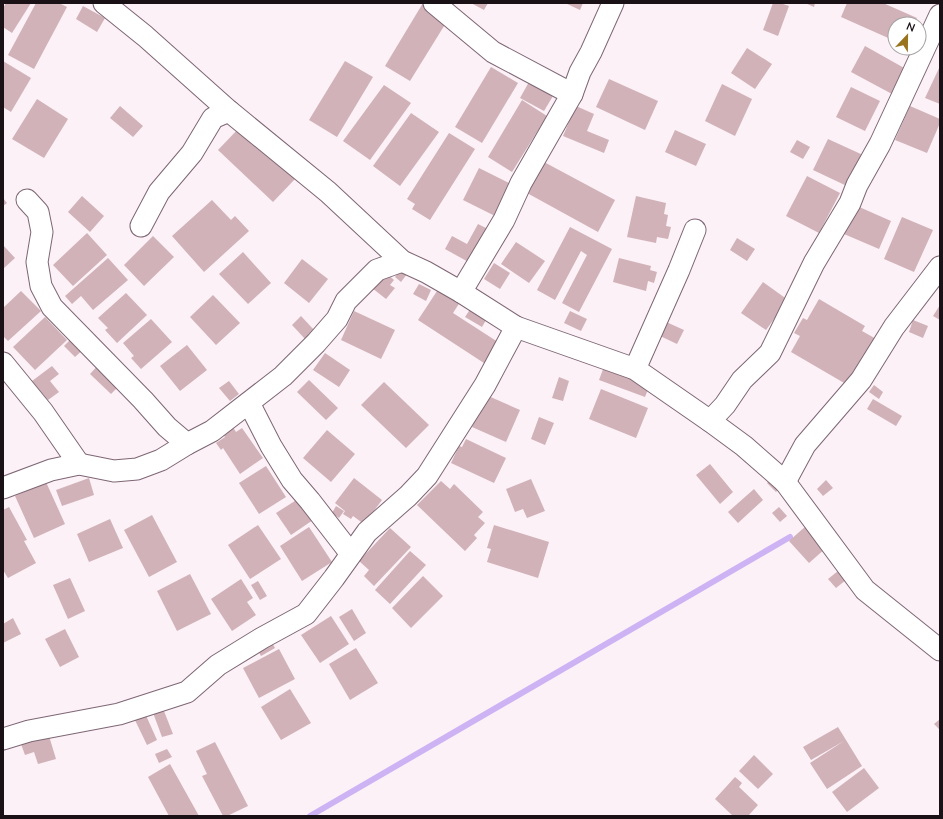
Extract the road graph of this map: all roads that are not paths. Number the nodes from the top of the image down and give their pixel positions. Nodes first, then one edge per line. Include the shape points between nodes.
1 (104, 3) edge
2 (434, 3) edge
3 (613, 3) edge
4 (940, 15) edge
5 (572, 94) junction
6 (229, 110) junction
7 (27, 200) dead end
8 (141, 226) dead end
9 (695, 230) dead end
10 (402, 261) junction
11 (940, 267) edge
12 (461, 292) junction
13 (516, 327) junction
14 (3, 363) edge
15 (635, 369) junction
16 (249, 403) junction
17 (710, 421) junction
18 (187, 444) junction
19 (79, 464) junction
20 (785, 482) junction
21 (3, 488) edge
22 (351, 554) junction
23 (940, 650) edge
24 (3, 739) edge

1 - 6 street
2 - 5 street via 493,52
3 - 5 street
4 - 17 street via 880,144 850,203 814,263 770,353 742,380
5 - 12 street via 521,183 504,220
6 - 8 street via 213,118 192,152 159,192
6 - 10 street via 328,192
7 - 18 street via 38,212 42,232 37,262 41,286 52,307 167,427
9 - 15 street
10 - 12 street
10 - 16 street via 377,270 346,301 337,319 316,343 283,376
11 - 20 street via 894,327 861,380 805,445
12 - 13 street
13 - 15 street
13 - 22 street via 485,385 427,476 367,532
14 - 19 street via 43,412
15 - 17 street
16 - 18 street via 212,431
16 - 22 street via 292,480
17 - 20 street via 744,446
18 - 19 street via 161,460 137,469 114,472
19 - 21 street via 51,470
20 - 23 street via 865,590
22 - 24 street via 306,614 218,665 187,692 119,714 29,731

